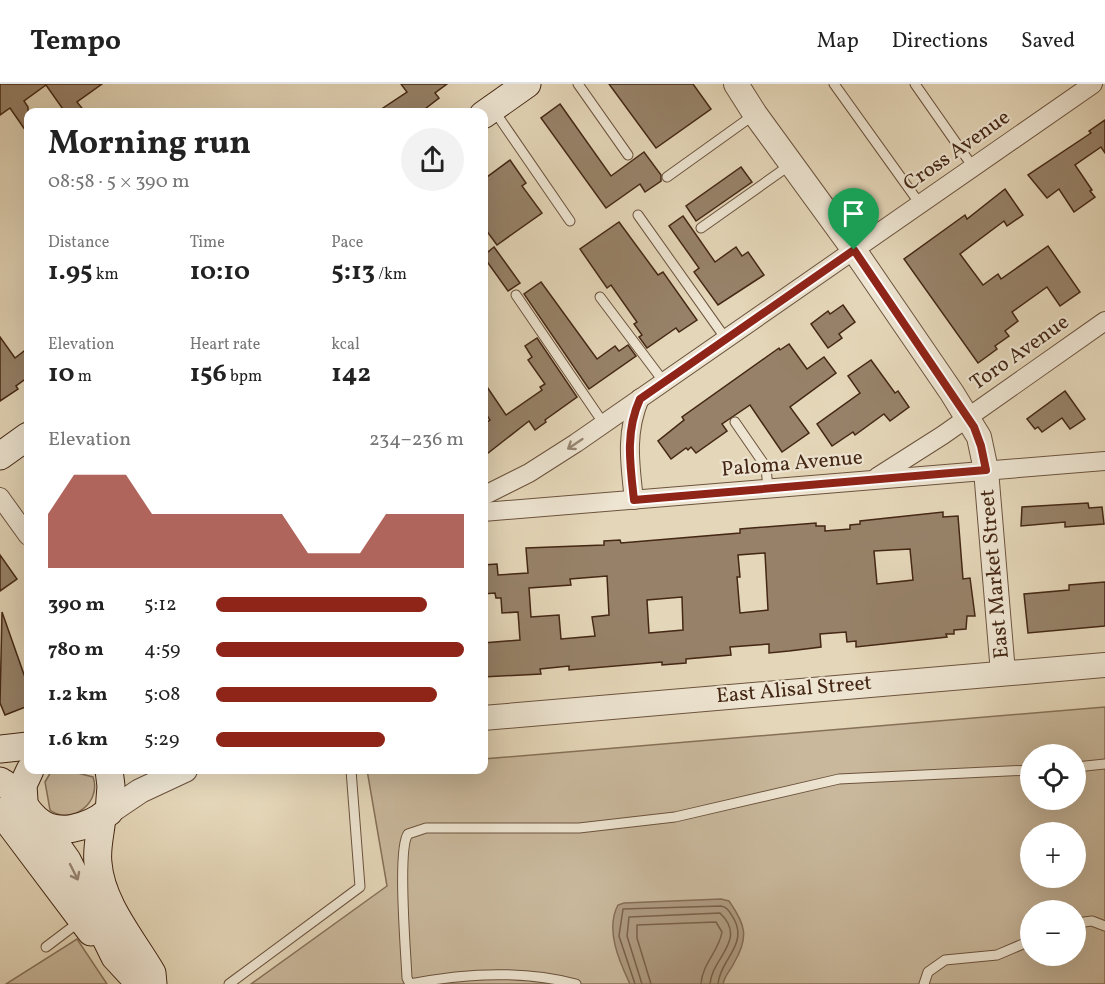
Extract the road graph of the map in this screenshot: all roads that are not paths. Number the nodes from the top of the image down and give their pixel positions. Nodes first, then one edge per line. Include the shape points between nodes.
1 (527, 84) edge
2 (578, 84) edge
3 (736, 84) edge
4 (834, 84) edge
5 (915, 84) edge
6 (1093, 84) edge
7 (488, 112) edge
8 (755, 114) junction
9 (628, 155) dead end
10 (791, 164) junction
11 (973, 167) junction
12 (667, 177) dead end
13 (920, 204) junction
14 (638, 215) dead end
15 (570, 221) dead end
16 (701, 228) dead end
17 (854, 250) junction
18 (516, 296) dead end
19 (600, 297) dead end
20 (1105, 321) edge
21 (726, 339) junction
22 (664, 382) junction
23 (640, 399) junction
24 (968, 417) junction
25 (735, 422) dead end
26 (604, 424) junction
27 (24, 439) edge
28 (0, 456) edge
29 (1105, 461) edge
30 (986, 470) junction
31 (870, 480) junction
32 (768, 489) junction
33 (488, 493) edge
34 (0, 497) edge
35 (634, 500) junction
36 (488, 512) edge
37 (24, 530) edge
38 (1105, 665) edge
39 (1003, 673) junction
40 (488, 718) edge
41 (24, 746) edge
42 (0, 749) edge
43 (1105, 765) edge
44 (1086, 766) edge
45 (1020, 770) edge
46 (28, 774) edge
47 (110, 774) edge
48 (176, 774) edge
49 (351, 774) edge
50 (0, 781) edge
51 (12, 806) edge
52 (105, 814) junction
53 (41, 824) junction
54 (81, 921) junction
55 (1086, 922) edge
56 (1105, 926) edge
57 (1020, 945) edge
58 (46, 947) dead end
59 (115, 957) junction
60 (141, 984) edge
61 (153, 984) edge
62 (229, 984) edge
63 (576, 984) edge
64 (924, 984) edge

1 - 7 main road
2 - 9 lane
3 - 8 street, East Market Street
4 - 13 lane
5 - 11 lane
6 - 11 street, Cross Avenue
7 - 15 lane
8 - 10 street, East Market Street
8 - 12 lane
10 - 16 lane
10 - 17 street, East Market Street
11 - 13 street, Cross Avenue
13 - 17 street, Cross Avenue
14 - 21 lane
17 - 21 street, Cross Avenue
17 - 24 street, East Market Street
18 - 26 lane
19 - 22 lane
20 - 24 street, Toro Avenue
21 - 22 street, Cross Avenue
22 - 23 street, Cross Avenue
23 - 26 street, Cross Avenue
23 - 35 street via 629,432
24 - 30 street, East Market Street via 979,437
24 - 31 street, Toro Avenue
25 - 32 lane via 766,467
26 -> 33 street, Cross Avenue via 550,460
27 - 28 main road
29 - 30 street, Paloma Avenue
30 - 31 street, Paloma Avenue
30 - 39 street, East Market Street
31 - 32 street, Paloma Avenue
32 - 35 street, Paloma Avenue
34 - 37 street
35 - 36 street, Paloma Avenue
38 - 39 street, East Alisal Street
39 - 40 street, East Alisal Street
41 - 42 main road
43 - 44 lane
45 - 63 lane via 839,778 675,817 579,828 426,828 408,834 403,848 404,936 410,984 484,974
46 - 51 main road
47 - 52 main road
48 - 52 street
49 - 62 lane via 360,887
50 - 51 main road via 11,788
51 - 53 main road via 28,810
51 - 54 main road
52 - 53 main road via 71,829
52 - 61 main road via 97,855 102,885 152,973
53 -> 59 main road via 67,860
54 - 58 lane
54 - 59 main road
55 - 56 lane
57 - 64 lane via 997,955 945,960 928,972
59 - 60 main road

